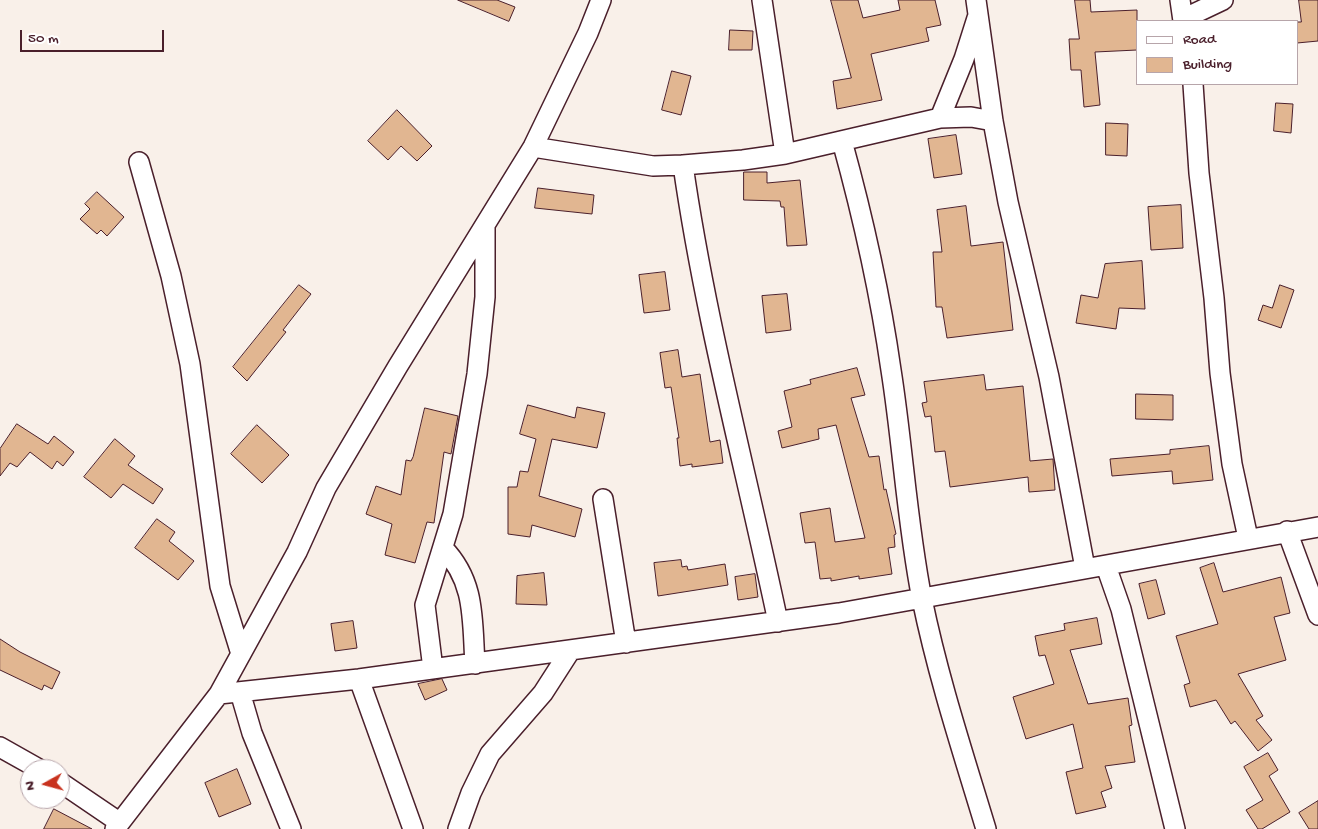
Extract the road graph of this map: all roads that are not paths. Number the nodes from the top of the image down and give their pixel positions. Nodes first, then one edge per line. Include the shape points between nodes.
1 (601, 0) edge
2 (762, 0) edge
3 (1180, 0) edge
4 (1223, 0) edge
5 (977, 6) edge
6 (1183, 20) edge
7 (1193, 85) edge
8 (940, 118) junction
9 (992, 121) junction
10 (842, 141) junction
11 (533, 147) junction
12 (785, 154) junction
13 (140, 162) dead end
14 (683, 165) junction
15 (485, 227) junction
16 (602, 499) dead end
17 (1318, 526) edge
18 (1286, 531) junction
19 (1248, 538) junction
20 (443, 548) junction
21 (1106, 566) junction
22 (1085, 568) junction
23 (922, 598) junction
24 (1318, 615) edge
25 (778, 622) junction
26 (626, 643) junction
27 (570, 652) junction
28 (241, 654) junction
29 (476, 664) junction
30 (433, 669) junction
31 (359, 679) junction
32 (240, 692) junction
33 (219, 694) junction
34 (0, 747) edge
35 (21, 759) edge
36 (70, 790) edge
37 (117, 826) edge
38 (291, 829) edge
39 (412, 829) edge
40 (458, 829) edge
41 (986, 829) edge
42 (1175, 829) edge

1 - 11 street
2 - 12 street
3 - 6 street
4 - 6 street
5 - 8 street via 964,59
5 - 9 street
7 - 19 street via 1220,373 1232,464
8 - 9 street via 971,117
8 - 10 street
9 - 22 street via 1048,377
10 - 12 street
10 - 23 street via 876,280 892,371
11 - 14 street via 653,166
11 - 15 street
12 - 14 street
13 - 28 street via 171,276 190,364 220,586
14 - 25 street via 705,295
15 - 20 street via 482,338 453,514
15 - 28 street via 331,480 297,552
16 - 26 street
17 - 18 street
18 - 19 street
18 - 24 street
19 - 21 street
20 - 29 street via 457,562 465,578
20 - 30 street via 426,605
21 - 22 street
21 - 42 street via 1121,609
22 - 23 street
23 - 25 street
23 - 41 street via 939,669
25 - 26 street
26 - 27 street
27 - 29 street
27 - 40 street via 543,693 490,754
28 - 33 street
29 - 30 street
30 - 31 street
31 - 32 street
31 - 39 street
32 - 33 street
32 - 38 street via 255,742
33 - 37 street
34 - 35 street
36 - 37 street

